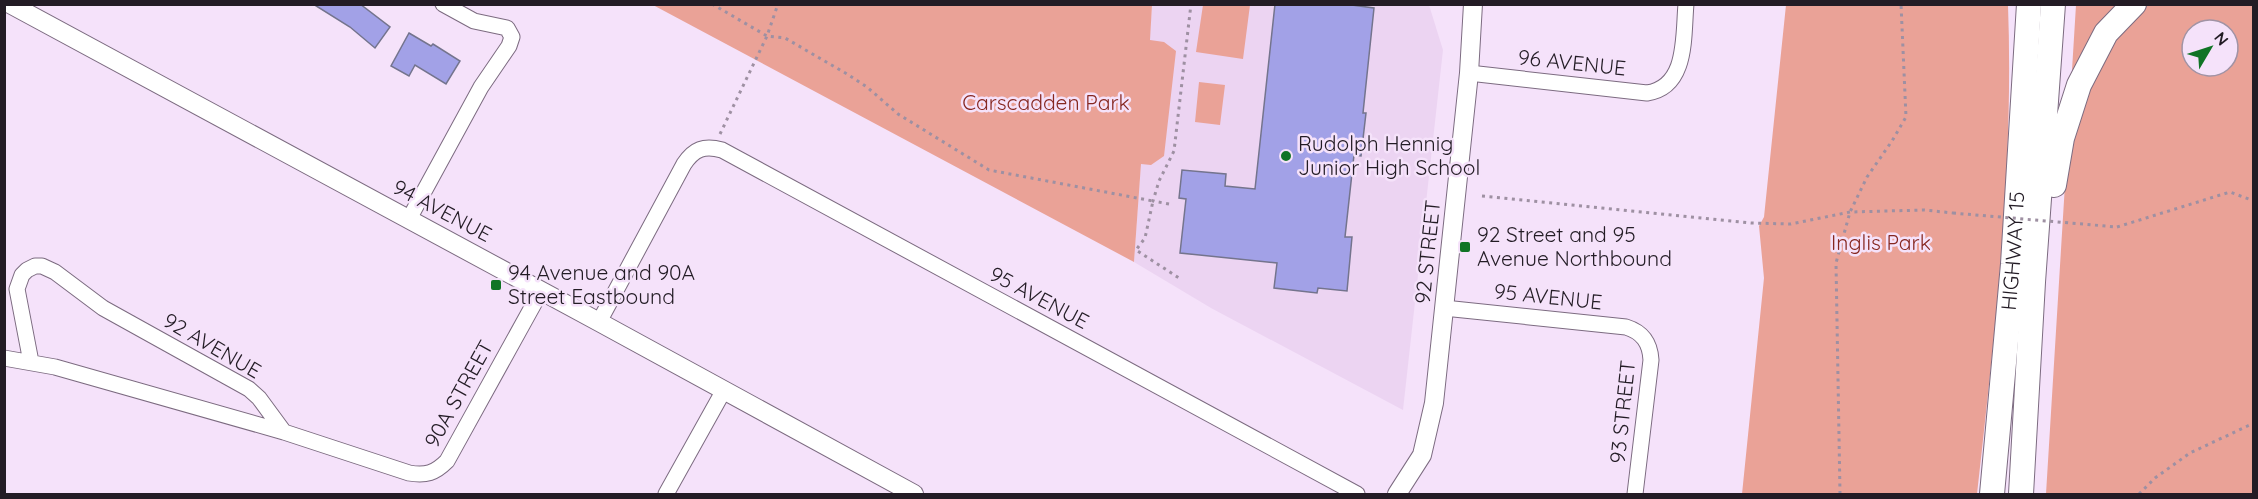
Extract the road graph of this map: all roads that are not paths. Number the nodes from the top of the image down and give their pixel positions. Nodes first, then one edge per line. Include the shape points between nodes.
1 (10, 4) edge
2 (443, 4) edge
3 (1473, 4) edge
4 (1686, 4) edge
5 (2015, 4) edge
6 (2029, 4) edge
7 (2053, 4) edge
8 (2134, 4) edge
9 (1469, 73) junction
10 (2023, 132) junction
11 (409, 219) junction
12 (2033, 282) junction
13 (541, 291) junction
14 (1444, 308) junction
15 (599, 322) junction
16 (1644, 336) joint
17 (4, 358) edge
18 (31, 362) junction
19 (723, 390) junction
20 (284, 432) junction
21 (666, 495) edge
22 (915, 495) edge
23 (1358, 495) edge
24 (1397, 495) edge
25 (1635, 495) edge
26 (1992, 495) edge
27 (2021, 495) edge

1 - 11 street, 94 AVENUE
2 - 11 street via 474,21 505,28 511,33 511,42 481,87
3 - 9 street, 92 STREET
4 - 9 street, 96 AVENUE via 1680,63 1677,73 1662,89 1647,93
5 - 10 main road
6 - 10 main road, HIGHWAY 15
7 - 12 main road, HIGHWAY 15
8 - 12 main road via 2106,33 2079,85 2062,138
9 - 14 street, 92 STREET
10 - 26 main road, HIGHWAY 15
11 - 13 street, 94 AVENUE
12 - 27 main road, HIGHWAY 15
13 - 15 street, 94 AVENUE
13 - 20 street, 90A STREET via 447,461 434,472 409,473
14 - 16 street, 95 AVENUE via 1626,327
14 - 24 street, 92 STREET via 1427,442
15 - 19 street, 94 AVENUE
15 - 23 street, 95 AVENUE via 684,164 689,156 706,148
16 - 25 street, 93 STREET via 1651,360
17 - 18 street
18 - 20 street
18 - 20 street, 92 AVENUE via 17,289 27,270 42,266 103,308 249,389
19 - 21 street
19 - 22 street, 94 AVENUE

